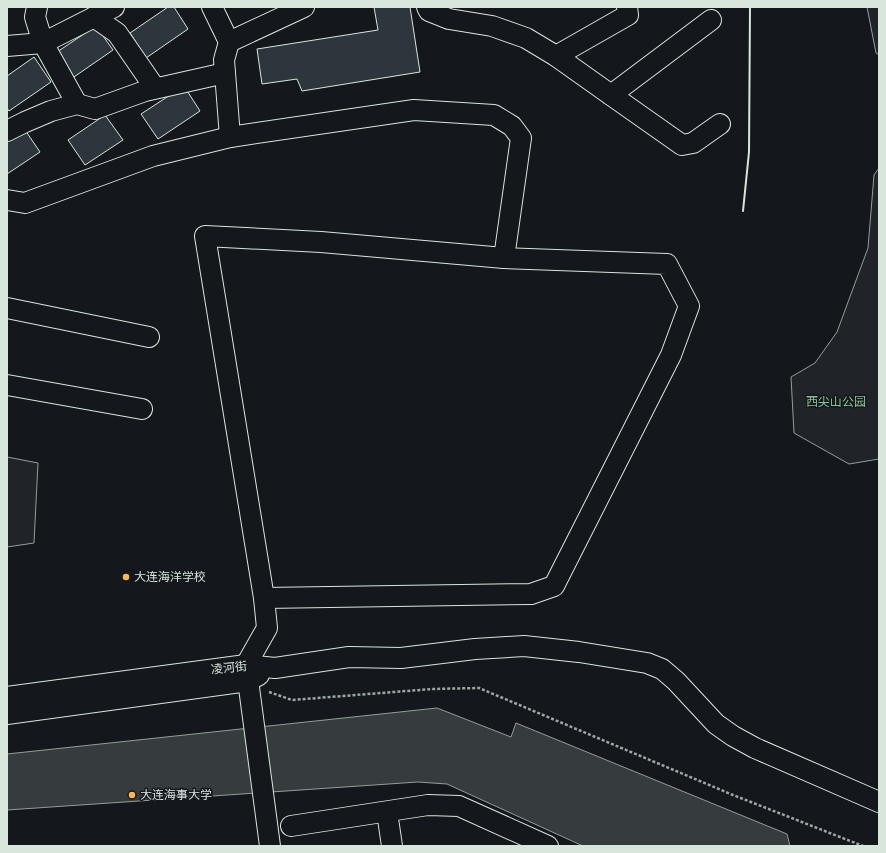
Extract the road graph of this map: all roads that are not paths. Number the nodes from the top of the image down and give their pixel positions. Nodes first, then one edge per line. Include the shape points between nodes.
1 (37, 7) edge
2 (114, 7) edge
3 (212, 7) edge
4 (427, 7) edge
5 (627, 7) edge
6 (300, 8) edge
7 (94, 17) junction
8 (711, 20) dead end
9 (229, 42) junction
10 (43, 43) junction
11 (7, 46) edge
12 (556, 56) junction
13 (224, 74) junction
14 (155, 88) junction
15 (611, 95) junction
16 (77, 104) junction
17 (720, 124) dead end
18 (7, 131) edge
19 (230, 137) junction
20 (7, 200) edge
21 (504, 258) junction
22 (7, 308) edge
23 (149, 337) dead end
24 (7, 385) edge
25 (142, 409) dead end
26 (264, 598) junction
27 (252, 678) junction
28 (7, 697) edge
29 (7, 714) edge
30 (879, 802) edge
31 (387, 812) junction
32 (291, 826) dead end
33 (270, 846) edge
34 (392, 846) edge
35 (548, 846) edge

1 - 10 street via 35,17
2 - 7 street
3 - 9 street
4 - 12 street via 429,11 449,19 492,26 526,38
5 - 12 street via 628,15
6 - 9 street
7 - 10 street
7 - 14 street via 117,33
8 - 15 street
9 - 13 street via 224,60
10 - 11 street
10 - 16 street
12 - 15 street
13 - 14 street
13 - 19 street
14 - 16 street via 95,110
15 - 17 street via 682,145 693,143
16 - 18 street via 51,111
19 - 20 street via 153,156 25,203
19 - 21 street via 414,110 494,115 512,126 521,138
21 - 26 street via 322,242 205,236
21 - 26 street via 667,264 689,306 671,355 554,586 532,594
22 - 23 street
24 - 25 street
26 - 27 street via 267,628
27 - 28 street, 凌河街
27 - 29 street, 凌河街
27 - 30 street, 凌河街 via 275,668 349,657 401,658 524,646 647,663 662,669 716,724 733,736
27 - 33 street via 251,707
31 - 32 street
31 - 34 street
31 - 35 street via 428,805 459,806

